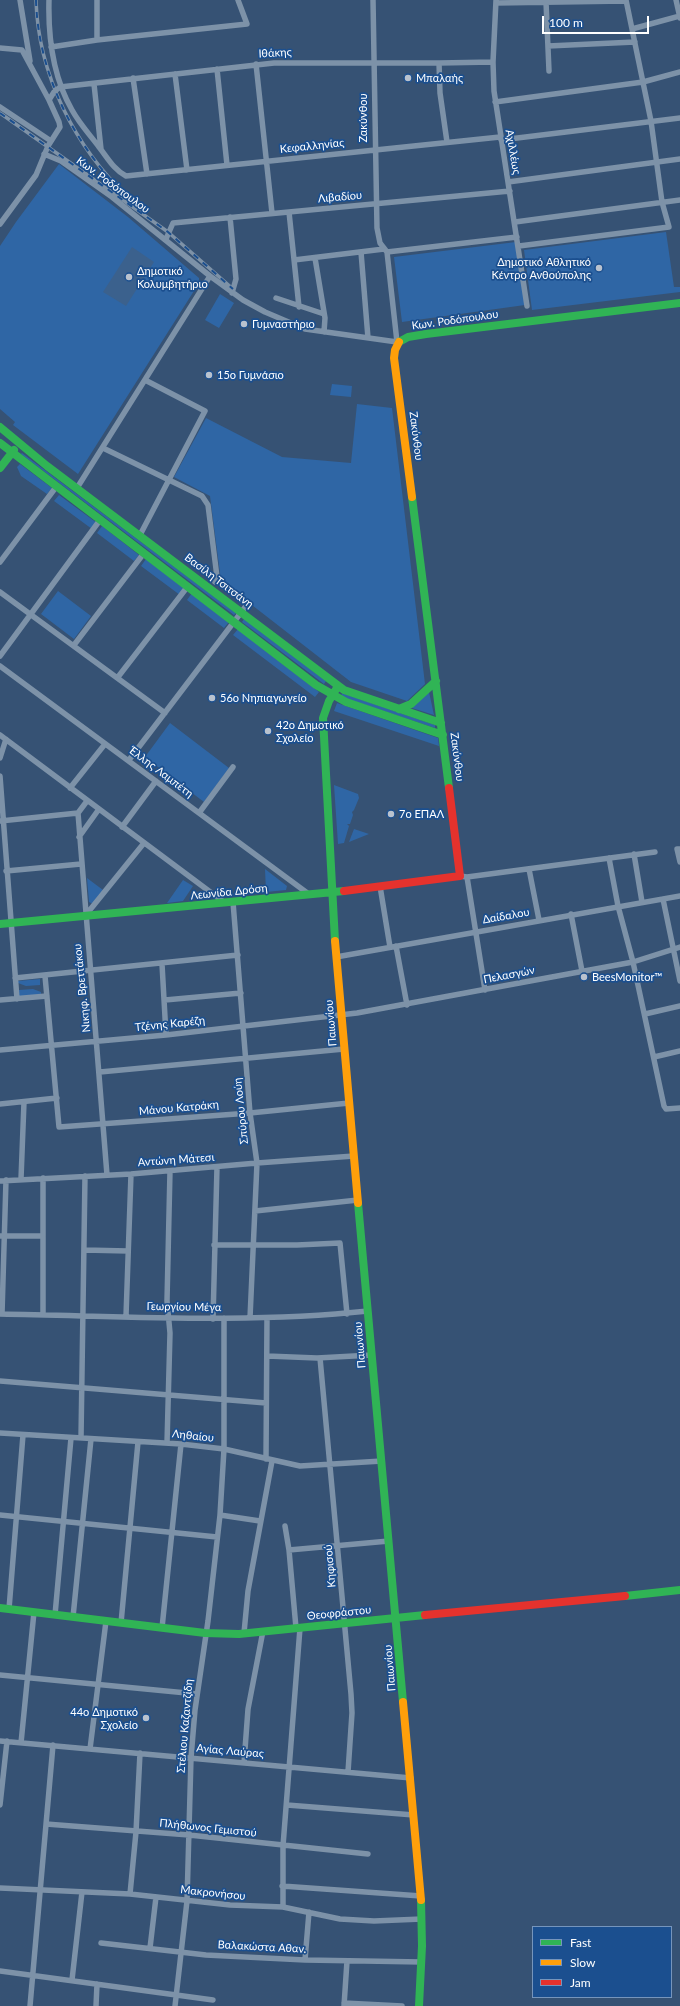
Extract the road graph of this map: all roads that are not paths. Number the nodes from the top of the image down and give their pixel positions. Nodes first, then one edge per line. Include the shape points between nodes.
1 (20, 0) edge
2 (49, 0) edge
3 (97, 0) edge
4 (238, 0) edge
5 (373, 0) edge
6 (676, 0) edge
7 (626, 1) edge
8 (496, 2) edge
9 (546, 2) junction
10 (680, 17) edge
11 (632, 29) junction
12 (97, 40) junction
13 (635, 42) junction
14 (548, 46) junction
15 (50, 47) junction
16 (0, 48) edge
17 (493, 62) junction
18 (374, 63) junction
19 (256, 64) junction
20 (439, 64) junction
21 (32, 67) junction
22 (216, 69) junction
23 (549, 71) dead end
24 (680, 72) edge
25 (175, 74) junction
26 (133, 78) junction
27 (643, 82) junction
28 (94, 84) junction
29 (60, 87) junction
30 (48, 100) junction
31 (495, 102) junction
32 (0, 107) edge
33 (680, 118) edge
34 (651, 121) junction
35 (500, 138) junction
36 (51, 142) junction
37 (447, 142) junction
38 (101, 150) junction
39 (375, 150) junction
40 (44, 154) junction
41 (680, 159) edge
42 (266, 161) junction
43 (657, 162) junction
44 (227, 166) junction
45 (188, 170) junction
46 (147, 174) junction
47 (508, 182) junction
48 (510, 191) junction
49 (680, 200) edge
50 (662, 202) junction
51 (377, 203) junction
52 (288, 212) junction
53 (272, 213) junction
54 (230, 217) junction
55 (515, 222) junction
56 (0, 224) edge
57 (517, 237) junction
58 (166, 239) junction
59 (518, 246) junction
60 (385, 250) junction
61 (361, 252) junction
62 (315, 258) junction
63 (294, 260) junction
64 (210, 276) junction
65 (232, 293) junction
66 (276, 298) dead end
67 (680, 303) edge
68 (527, 306) dead end
69 (299, 307) junction
70 (324, 314) junction
71 (324, 332) junction
72 (368, 338) junction
73 (397, 342) junction
74 (145, 380) junction
75 (0, 427) edge
76 (0, 443) edge
77 (19, 444) junction
78 (103, 448) junction
79 (11, 453) junction
80 (0, 468) edge
81 (169, 481) junction
82 (56, 487) junction
83 (77, 488) junction
84 (100, 520) junction
85 (140, 535) junction
86 (144, 553) junction
87 (0, 562) edge
88 (214, 582) dead end
89 (188, 586) junction
90 (0, 592) edge
91 (243, 609) junction
92 (30, 614) junction
93 (234, 621) junction
94 (74, 645) junction
95 (0, 656) edge
96 (0, 666) edge
97 (118, 677) junction
98 (436, 681) junction
99 (338, 686) junction
100 (332, 696) junction
101 (399, 709) junction
102 (165, 713) junction
103 (441, 723) junction
104 (0, 735) edge
105 (443, 735) junction
106 (6, 739) junction
107 (105, 744) junction
108 (0, 758) edge
109 (129, 760) junction
110 (234, 767) dead end
111 (0, 776) edge
112 (156, 781) junction
113 (70, 788) junction
114 (87, 801) junction
115 (98, 809) junction
116 (199, 813) junction
117 (78, 814) junction
118 (1, 821) edge
119 (122, 826) junction
120 (79, 837) junction
121 (144, 843) junction
122 (678, 849) edge
123 (655, 852) dead end
124 (634, 854) junction
125 (609, 858) junction
126 (680, 862) edge
127 (81, 864) junction
128 (529, 869) junction
129 (6, 871) junction
130 (463, 876) junction
131 (380, 886) junction
132 (331, 893) junction
133 (310, 895) junction
134 (680, 896) edge
135 (663, 899) junction
136 (229, 902) junction
137 (642, 902) junction
138 (618, 906) junction
139 (571, 914) junction
140 (85, 916) junction
141 (539, 920) junction
142 (10, 923) junction
143 (0, 924) edge
144 (476, 932) junction
145 (393, 946) junction
146 (677, 948) edge
147 (238, 956) junction
148 (336, 957) junction
149 (633, 962) junction
150 (162, 964) junction
151 (90, 971) junction
152 (582, 971) junction
153 (45, 976) junction
154 (15, 978) junction
155 (680, 981) edge
156 (485, 990) junction
157 (242, 993) junction
158 (47, 996) junction
159 (17, 999) junction
160 (0, 1000) edge
161 (165, 1000) junction
162 (407, 1005) junction
163 (680, 1006) edge
164 (644, 1014) junction
165 (341, 1015) junction
166 (243, 1026) junction
167 (166, 1036) junction
168 (97, 1042) junction
169 (52, 1046) junction
170 (344, 1049) junction
171 (0, 1050) edge
172 (680, 1051) edge
173 (654, 1057) junction
174 (246, 1059) junction
175 (100, 1072) junction
176 (56, 1098) junction
177 (24, 1102) junction
178 (349, 1103) junction
179 (0, 1104) edge
180 (680, 1108) edge
181 (250, 1113) junction
182 (105, 1124) junction
183 (354, 1156) junction
184 (257, 1162) junction
185 (217, 1167) junction
186 (170, 1171) junction
187 (131, 1174) junction
188 (107, 1175) junction
189 (85, 1176) junction
190 (42, 1178) junction
191 (21, 1179) junction
192 (3, 1180) edge
193 (358, 1200) junction
194 (255, 1211) junction
195 (2, 1236) edge
196 (43, 1236) junction
197 (214, 1245) junction
198 (254, 1246) junction
199 (84, 1250) junction
200 (128, 1251) junction
201 (368, 1311) junction
202 (1, 1314) edge
203 (347, 1314) junction
204 (42, 1315) junction
205 (82, 1315) junction
206 (126, 1316) junction
207 (168, 1318) junction
208 (213, 1318) junction
209 (224, 1318) junction
210 (250, 1318) junction
211 (267, 1318) junction
212 (372, 1355) junction
213 (267, 1356) junction
214 (320, 1358) junction
215 (0, 1382) edge
216 (83, 1389) junction
217 (168, 1395) junction
218 (223, 1400) junction
219 (266, 1403) junction
220 (0, 1433) edge
221 (23, 1434) junction
222 (71, 1438) junction
223 (81, 1438) junction
224 (91, 1439) junction
225 (138, 1442) junction
226 (167, 1443) junction
227 (181, 1444) junction
228 (224, 1449) junction
229 (269, 1460) junction
230 (382, 1461) junction
231 (331, 1466) junction
232 (0, 1515) edge
233 (220, 1515) junction
234 (16, 1517) junction
235 (62, 1521) junction
236 (260, 1521) junction
237 (83, 1524) junction
238 (285, 1526) dead end
239 (130, 1528) junction
240 (172, 1533) junction
241 (217, 1537) junction
242 (389, 1541) junction
243 (338, 1546) junction
244 (289, 1550) junction
245 (680, 1590) edge
246 (4, 1608) edge
247 (34, 1612) junction
248 (55, 1614) junction
249 (73, 1617) junction
250 (396, 1618) junction
251 (106, 1621) junction
252 (121, 1623) junction
253 (345, 1623) junction
254 (162, 1628) junction
255 (298, 1628) junction
256 (263, 1631) junction
257 (205, 1633) junction
258 (244, 1633) junction
259 (0, 1675) edge
260 (28, 1677) junction
261 (97, 1685) junction
262 (197, 1694) junction
263 (0, 1741) edge
264 (7, 1741) junction
265 (21, 1743) junction
266 (53, 1745) junction
267 (90, 1749) junction
268 (140, 1753) junction
269 (191, 1758) junction
270 (244, 1763) junction
271 (289, 1767) junction
272 (348, 1772) junction
273 (411, 1778) junction
274 (0, 1804) edge
275 (287, 1805) junction
276 (414, 1815) junction
277 (46, 1824) junction
278 (136, 1832) junction
279 (189, 1835) junction
280 (284, 1846) junction
281 (368, 1854) dead end
282 (282, 1886) junction
283 (0, 1888) edge
284 (39, 1891) junction
285 (82, 1892) junction
286 (130, 1894) junction
287 (421, 1896) junction
288 (156, 1897) junction
289 (187, 1901) junction
290 (283, 1907) junction
291 (309, 1912) junction
292 (422, 1919) junction
293 (101, 1943) dead end
294 (150, 1948) junction
295 (182, 1952) junction
296 (304, 1960) junction
297 (347, 1961) junction
298 (422, 1962) junction
299 (0, 1971) edge
300 (32, 1975) junction
301 (72, 1980) junction
302 (97, 1984) junction
303 (176, 1995) junction
304 (213, 2000) dead end
305 (344, 2004) edge
306 (30, 2006) edge
307 (96, 2006) edge
308 (175, 2006) edge
309 (402, 2006) edge
310 (419, 2006) edge

1 - 21 street
2 - 15 street
3 - 12 street
4 - 12 street via 246,24
5 - 18 street, Ζακύνθου
6 - 10 street
7 - 9 street
7 - 11 street
8 - 9 street
8 - 17 street, Αχιλλέως
9 - 14 street
10 - 11 street
11 - 13 street
12 - 15 street
13 - 14 street
13 - 27 street
14 - 23 street
15 - 29 street
16 - 21 street via 22,50
17 - 20 street, Ιθάκης
17 - 31 street, Αχιλλέως
18 - 19 street, Ιθάκης
18 - 20 street, Ιθάκης
18 - 39 street, Ζακύνθου
19 - 22 street, Ιθάκης
19 - 42 street
20 - 37 street
21 - 30 street
22 - 25 street, Ιθάκης
22 - 44 street
24 - 27 street
25 - 26 street, Ιθάκης
25 - 45 street
26 - 28 street, Ιθάκης
26 - 46 street
27 - 31 street
27 - 34 street
28 - 29 street, Ιθάκης
28 - 38 street
29 - 30 street
29 - 38 street via 72,111
30 - 36 street via 60,125
31 - 35 street, Αχιλλέως
32 - 36 street
33 - 34 street, Κεφαλληνίας
34 - 35 street, Κεφαλληνίας
34 - 43 street
35 - 37 street, Κεφαλληνίας
35 - 47 street, Αχιλλέως
36 - 40 street
37 - 39 street, Κεφαλληνίας
38 - 46 street, Κεφαλληνίας via 119,172 126,176
39 - 42 street, Κεφαλληνίας
39 - 51 street, Ζακύνθου
40 - 56 street via 31,183
40 - 58 street, Κων. Ροδόπουλου via 61,161 102,189
41 - 43 street
42 - 44 street, Κεφαλληνίας
42 - 53 street
43 - 47 street
43 - 50 street
44 - 45 street, Κεφαλληνίας
45 - 46 street, Κεφαλληνίας
47 - 48 street, Αχιλλέως
48 - 51 street, Λιβαδίου
48 - 55 street, Αχιλλέως
49 - 50 street
50 - 55 street
50 - 59 street via 669,227
51 - 52 street, Λιβαδίου
51 - 60 street, Ζακύνθου via 378,232
52 - 53 street, Λιβαδίου
52 - 63 street
53 - 54 street, Λιβαδίου
54 - 58 street, Λιβαδίου via 173,223
54 - 65 street via 236,279
55 - 57 street, Αχιλλέως
57 - 59 street, Αχιλλέως
57 - 60 street
58 - 64 street, Κων. Ροδόπουλου
59 - 68 street, Αχιλλέως
60 - 61 street
60 - 73 street, Ζακύνθου
61 - 62 street
61 - 72 street
62 - 63 street
62 - 70 street
63 - 69 street
64 - 65 street, Κων. Ροδόπουλου
64 - 74 street
65 - 71 street, Κων. Ροδόπουλου via 292,325
66 - 69 street
67 - 73 street, Κων. Ροδόπουλου via 426,334
69 - 70 street
70 - 71 street
71 - 72 street, Κων. Ροδόπουλου
72 - 73 street, Κων. Ροδόπουλου
73 - 98 street, Ζακύνθου via 394,358
74 - 78 street
74 - 81 street via 205,411
75 - 77 street, Βασίλη Τσιτσάνη
76 - 79 street, Βασίλη Τσιτσάνη
77 - 79 street
77 - 83 street, Βασίλη Τσιτσάνη
78 - 81 street
78 - 83 street
79 - 80 street
79 - 82 street, Βασίλη Τσιτσάνη
81 - 85 street
81 - 88 street via 202,496 208,505 218,577
82 - 84 street, Βασίλη Τσιτσάνη
82 - 87 street
83 - 85 street, Βασίλη Τσιτσάνη
84 - 86 street, Βασίλη Τσιτσάνη
84 - 92 street
85 - 91 street, Βασίλη Τσιτσάνη
86 - 89 street, Βασίλη Τσιτσάνη
86 - 94 street
89 - 93 street, Βασίλη Τσιτσάνη
89 - 97 street
90 - 92 street
91 - 93 street
91 - 99 street, Βασίλη Τσιτσάνη
92 - 94 street
92 - 95 street
93 - 100 street, Βασίλη Τσιτσάνη
93 - 102 street
94 - 97 street
96 - 107 street, Έλλης Λαμπέτη
97 - 102 street
98 - 101 street via 411,704
98 - 103 street, Ζακύνθου
99 - 100 street, Παιωνίου
99 - 101 street, Βασίλη Τσιτσάνη via 351,694
100 - 105 street, Βασίλη Τσιτσάνη
100 - 132 street, Παιωνίου via 325,710 323,724
101 - 103 street, Βασίλη Τσιτσάνη
102 - 109 street
103 - 105 street, Ζακύνθου
104 - 106 street
105 - 130 street, Ζακύνθου
106 - 108 street
106 - 113 street
107 - 109 street, Έλλης Λαμπέτη
107 - 113 street
109 - 112 street, Έλλης Λαμπέτη
110 - 116 street
111 - 118 street
112 - 116 street, Έλλης Λαμπέτη
112 - 119 street
113 - 114 street
114 - 115 street
114 - 117 street
115 - 119 street
115 - 120 street
116 - 133 street, Έλλης Λαμπέτη
117 - 118 street
117 - 120 street, Νικηφ. Βρεττάκου
118 - 129 street
119 - 121 street
120 - 127 street, Νικηφ. Βρεττάκου
121 - 136 street
121 - 140 street
122 - 126 street
123 - 124 street
124 - 125 street
124 - 137 street
125 - 128 street
125 - 138 street
127 - 129 street
127 - 140 street, Νικηφ. Βρεττάκου
128 - 130 street
128 - 141 street
129 - 142 street
130 - 131 street, Λεωνίδα Δρόση
130 - 144 street, Ζακύνθου
131 - 132 street, Λεωνίδα Δρόση
131 - 145 street
132 - 133 street, Λεωνίδα Δρόση
132 - 148 street, Παιωνίου
133 - 136 street, Λεωνίδα Δρόση
134 - 135 street, Δαίδαλου
135 - 137 street, Δαίδαλου
135 - 146 street
136 - 140 street, Λεωνίδα Δρόση
136 - 147 street, Σπύρου Λούη
137 - 138 street, Δαίδαλου
138 - 139 street, Δαίδαλου
138 - 149 street
139 - 141 street, Δαίδαλου
139 - 152 street
140 - 142 street, Λεωνίδα Δρόση
140 - 151 street, Νικηφ. Βρεττάκου
141 - 144 street, Δαίδαλου
142 - 143 street, Λεωνίδα Δρόση
142 - 154 street
144 - 145 street, Δαίδαλου
144 - 156 street, Ζακύνθου
145 - 148 street, Δαίδαλου
145 - 162 street
146 - 149 street, Πελασγών
146 - 155 street
147 - 150 street
147 - 157 street, Σπύρου Λούη
148 - 165 street, Παιωνίου
149 - 152 street, Πελασγών
149 - 164 street
150 - 151 street
150 - 161 street
151 - 153 street
151 - 168 street, Νικηφ. Βρεττάκου
152 - 156 street, Πελασγών
153 - 154 street
153 - 158 street
154 - 159 street
156 - 162 street, Πελασγών
157 - 161 street
157 - 166 street, Σπύρου Λούη
158 - 159 street
158 - 169 street
159 - 160 street
161 - 167 street
162 - 165 street, Πελασγών
163 - 164 street
164 - 173 street
165 - 166 street, Τζένης Καρέζη
165 - 170 street, Παιωνίου
166 - 167 street, Τζένης Καρέζη
166 - 174 street, Σπύρου Λούη
167 - 168 street, Τζένης Καρέζη
168 - 169 street, Τζένης Καρέζη
168 - 175 street, Νικηφ. Βρεττάκου
169 - 171 street, Τζένης Καρέζη
169 - 176 street
170 - 174 street
170 - 178 street, Παιωνίου
172 - 173 street
173 - 180 street via 664,1106 666,1109
174 - 175 street
174 - 181 street, Σπύρου Λούη
175 - 182 street, Νικηφ. Βρεττάκου
176 - 177 street
176 - 182 street, Μάνου Κατράκη via 59,1127
177 - 179 street
177 - 191 street
178 - 181 street, Μάνου Κατράκη
178 - 183 street, Παιωνίου
181 - 182 street, Μάνου Κατράκη
181 - 184 street, Σπύρου Λούη
182 - 188 street, Νικηφ. Βρεττάκου
183 - 184 street, Αντώνη Μάτεσι
183 - 193 street, Παιωνίου
184 - 185 street, Αντώνη Μάτεσι
184 - 194 street, Σπύρου Λούη
185 - 186 street, Αντώνη Μάτεσι
185 - 197 street
186 - 187 street, Αντώνη Μάτεσι
186 - 207 street
187 - 188 street, Αντώνη Μάτεσι
187 - 200 street
188 - 189 street, Αντώνη Μάτεσι
189 - 190 street, Αντώνη Μάτεσι
189 - 199 street
190 - 191 street, Αντώνη Μάτεσι
190 - 196 street
191 - 192 street, Αντώνη Μάτεσι
192 - 195 street
193 - 194 street
193 - 201 street, Παιωνίου
194 - 198 street, Σπύρου Λούη
195 - 196 street
195 - 202 street
196 - 204 street
197 - 198 street
197 - 208 street
198 - 203 street via 340,1243
198 - 210 street, Σπύρου Λούη
199 - 200 street
199 - 205 street
200 - 206 street
201 - 203 street, Γεωργίου Μέγα
201 - 212 street, Παιωνίου
202 - 204 street, Γεωργίου Μέγα
203 - 211 street, Γεωργίου Μέγα
204 - 205 street, Γεωργίου Μέγα
205 - 206 street, Γεωργίου Μέγα
205 - 216 street
206 - 207 street, Γεωργίου Μέγα
207 - 208 street, Γεωργίου Μέγα
207 - 217 street
208 - 209 street, Γεωργίου Μέγα
209 - 210 street, Γεωργίου Μέγα
209 - 218 street, Στέλιου Καζαντζίδη
210 - 211 street, Γεωργίου Μέγα
211 - 213 street
212 - 214 street
212 - 230 street, Παιωνίου
213 - 214 street
213 - 219 street
214 - 231 street, Κηφισού
215 - 216 street
216 - 217 street
216 - 223 street
217 - 218 street
217 - 226 street
218 - 219 street
218 - 228 street, Στέλιου Καζαντζίδη
219 - 229 street
220 - 221 street, Ληθαίου
221 - 222 street, Ληθαίου
221 - 234 street
222 - 223 street, Ληθαίου
222 - 235 street
223 - 224 street, Ληθαίου
224 - 225 street, Ληθαίου
224 - 237 street
225 - 226 street, Ληθαίου
225 - 239 street
226 - 227 street, Ληθαίου
227 - 228 street, Ληθαίου
227 - 240 street
228 - 229 street, Ληθαίου
228 - 233 street, Στέλιου Καζαντζίδη
229 - 231 street, Ληθαίου via 300,1466
229 - 236 street
230 - 231 street, Ληθαίου
230 - 242 street, Παιωνίου
231 - 243 street, Κηφισού
232 - 234 street
233 - 236 street
233 - 241 street, Στέλιου Καζαντζίδη
234 - 235 street
234 - 246 street
235 - 237 street
235 - 248 street
236 - 258 street
237 - 239 street
237 - 249 street
238 - 244 street
239 - 240 street
239 - 252 street
240 - 241 street
240 - 254 street
241 - 257 street, Στέλιου Καζαντζίδη
242 - 243 street
242 - 250 street, Παιωνίου
243 - 244 street
243 - 253 street, Κηφισού
244 - 255 street
245 - 250 street, Θεοφράστου
246 - 247 street, Θεοφράστου
247 - 248 street, Θεοφράστου
247 - 260 street
248 - 249 street, Θεοφράστου
249 - 251 street, Θεοφράστου
250 - 253 street, Θεοφράστου
250 - 273 street, Παιωνίου
251 - 252 street, Θεοφράστου
251 - 261 street
252 - 254 street, Θεοφράστου
253 - 255 street, Θεοφράστου
253 - 272 street, Κηφισού via 352,1705
254 - 257 street, Θεοφράστου
255 - 256 street, Θεοφράστου
255 - 271 street
256 - 258 street, Θεοφράστου
256 - 270 street via 248,1709
257 - 258 street, Θεοφράστου
257 - 262 street, Στέλιου Καζαντζίδη
259 - 260 street
260 - 261 street
260 - 265 street
261 - 262 street
261 - 267 street
262 - 269 street, Στέλιου Καζαντζίδη
263 - 264 street, Αγίας Λαύρας
264 - 265 street, Αγίας Λαύρας
264 - 274 street
265 - 266 street, Αγίας Λαύρας
266 - 267 street, Αγίας Λαύρας
266 - 277 street
267 - 268 street, Αγίας Λαύρας
268 - 269 street, Αγίας Λαύρας
268 - 278 street
269 - 270 street, Αγίας Λαύρας
269 - 279 street, Στέλιου Καζαντζίδη
270 - 271 street, Αγίας Λαύρας
271 - 272 street, Αγίας Λαύρας
271 - 275 street
272 - 273 street, Αγίας Λαύρας
273 - 276 street, Παιωνίου
275 - 276 street
275 - 280 street
276 - 287 street, Παιωνίου
277 - 278 street, Πλήθωνος Γεμιστού
277 - 284 street
278 - 279 street, Πλήθωνος Γεμιστού
278 - 286 street
279 - 280 street, Πλήθωνος Γεμιστού
279 - 289 street, Στέλιου Καζαντζίδη
280 - 281 street, Πλήθωνος Γεμιστού
280 - 282 street
282 - 287 street
282 - 290 street
283 - 284 street, Μακρονήσου
284 - 285 street, Μακρονήσου
284 - 300 street
285 - 286 street, Μακρονήσου
285 - 301 street
286 - 288 street, Μακρονήσου
287 - 292 street, Παιωνίου
288 - 289 street, Μακρονήσου
288 - 294 street
289 - 290 street, Μακρονήσου
289 - 295 street, Στέλιου Καζαντζίδη
290 - 291 street, Μακρονήσου
291 - 292 street, Μακρονήσου via 353,1920
291 - 296 street
292 - 298 street, Παιωνίου
293 - 294 street, Βαλακώστα Αθαν.
294 - 295 street, Βαλακώστα Αθαν.
295 - 296 street, Βαλακώστα Αθαν.
295 - 303 street, Στέλιου Καζαντζίδη
296 - 297 street, Βαλακώστα Αθαν.
297 - 298 street, Βαλακώστα Αθαν.
297 - 305 street
298 - 310 street, Παιωνίου
299 - 300 street
300 - 301 street
300 - 306 street
301 - 302 street
302 - 303 street
302 - 307 street
303 - 304 street
303 - 308 street, Στέλιου Καζαντζίδη
305 - 309 street

